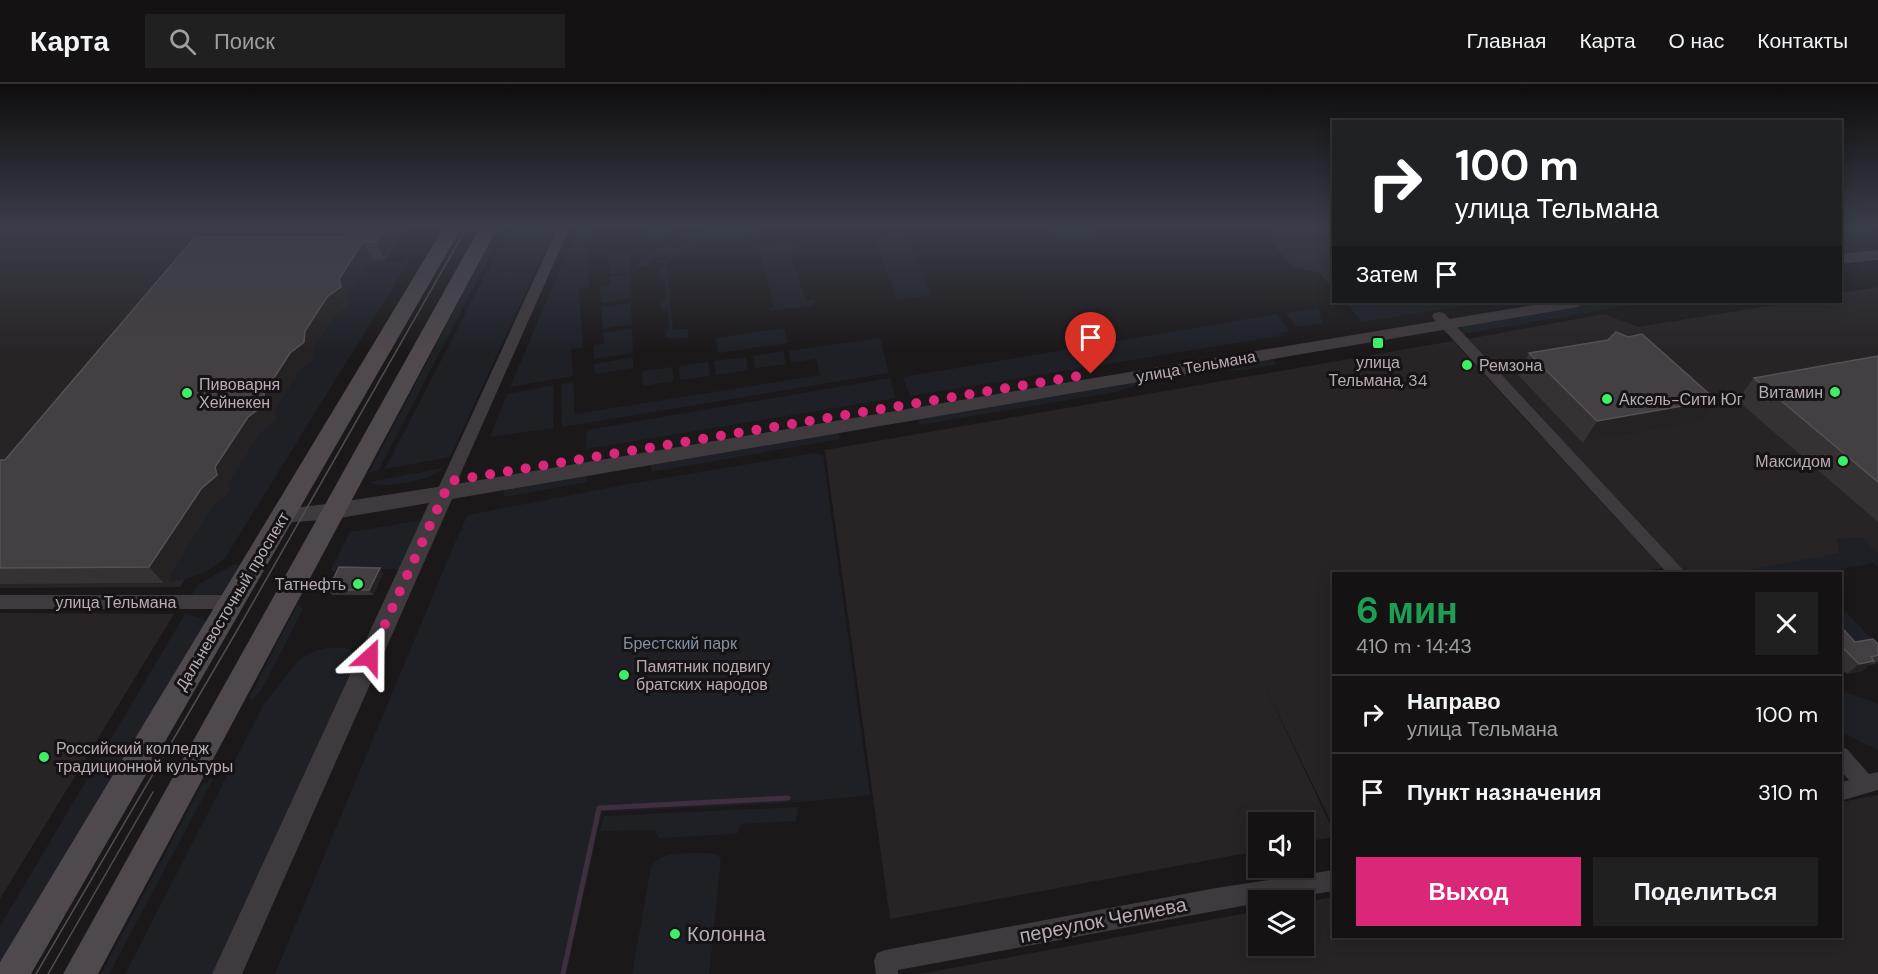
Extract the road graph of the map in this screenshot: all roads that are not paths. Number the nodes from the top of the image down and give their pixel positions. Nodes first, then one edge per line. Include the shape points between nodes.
1 (428, 269) edge
2 (466, 269) edge
3 (545, 269) edge
4 (1522, 303) edge
5 (1570, 303) edge
6 (1442, 320) junction
7 (447, 487) junction
8 (338, 505) junction
9 (283, 515) junction
10 (1676, 572) edge
11 (0, 602) edge
12 (231, 602) junction
13 (1842, 757) edge
14 (1872, 783) edge
15 (1842, 791) edge
16 (1332, 880) edge
17 (12, 974) edge
18 (81, 974) edge
19 (227, 974) edge
20 (887, 974) edge

1 - 9 main road, Дальневосточный проспект
2 - 8 main road
3 - 7 street
4 - 6 street, улица Тельмана
5 - 6 street, улица Тельмана
6 - 7 street, улица Тельмана
6 - 10 street
7 - 8 street, улица Тельмана
7 - 19 street
8 - 9 street, улица Тельмана
8 - 18 main road
9 - 12 main road, Дальневосточный проспект
11 - 12 street, улица Тельмана
12 - 17 main road, Дальневосточный проспект
13 - 14 street
14 - 15 street
16 - 20 street, переулок Челиева via 885,961

